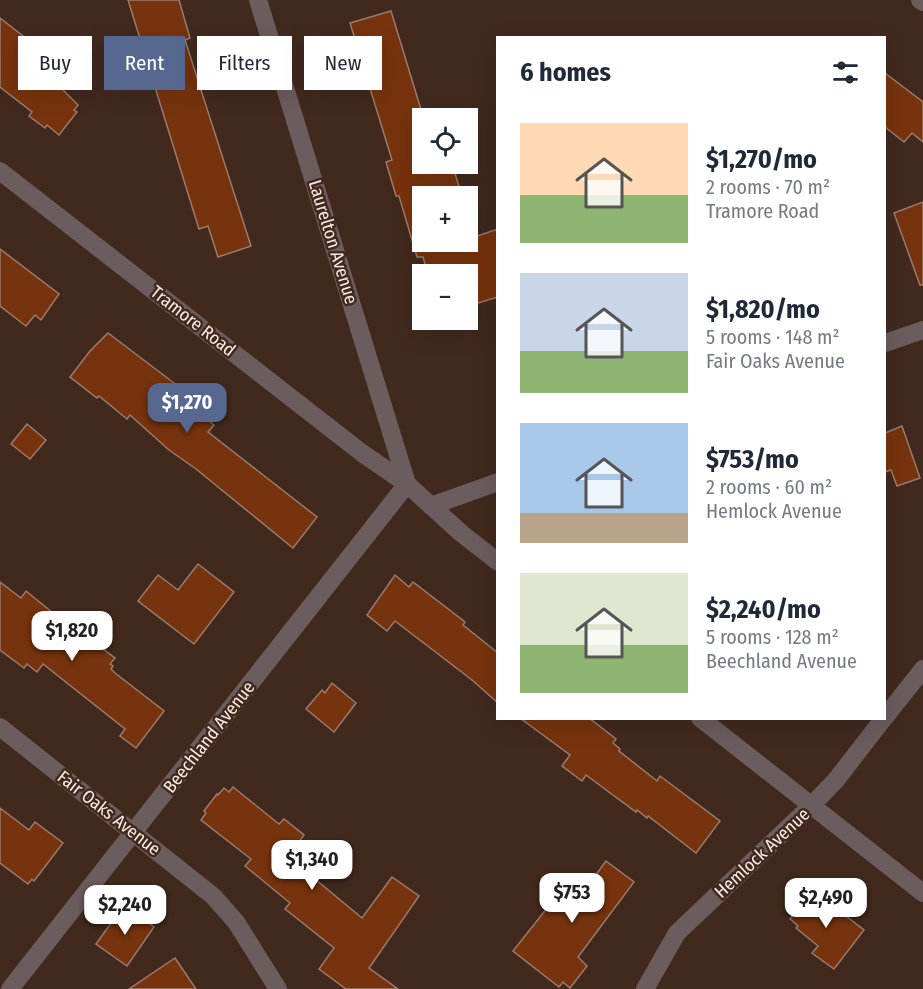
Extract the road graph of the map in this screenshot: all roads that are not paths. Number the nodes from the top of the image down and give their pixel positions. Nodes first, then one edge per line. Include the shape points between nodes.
1 (258, 0) edge
2 (0, 171) edge
3 (923, 330) edge
4 (886, 343) edge
5 (496, 483) edge
6 (407, 484) junction
7 (431, 506) junction
8 (496, 560) edge
9 (923, 669) edge
10 (886, 715) edge
11 (703, 720) edge
12 (882, 720) edge
13 (0, 727) edge
14 (812, 805) junction
15 (134, 832) junction
16 (923, 892) edge
17 (10, 989) edge
18 (278, 989) edge
19 (645, 989) edge

1 - 6 street, Laurelton Avenue
2 - 6 street, Tramore Road
3 - 4 street
5 - 7 street
6 - 7 street, Tramore Road
6 - 15 street, Beechland Avenue
7 - 8 street, Tramore Road
9 - 10 street, Hemlock Avenue
11 - 14 street
12 - 14 street, Hemlock Avenue
13 - 15 street, Fair Oaks Avenue
14 - 16 street
14 - 19 street, Hemlock Avenue via 677,933
15 - 17 street, Beechland Avenue
15 - 18 street, Fair Oaks Avenue via 213,896 236,922

